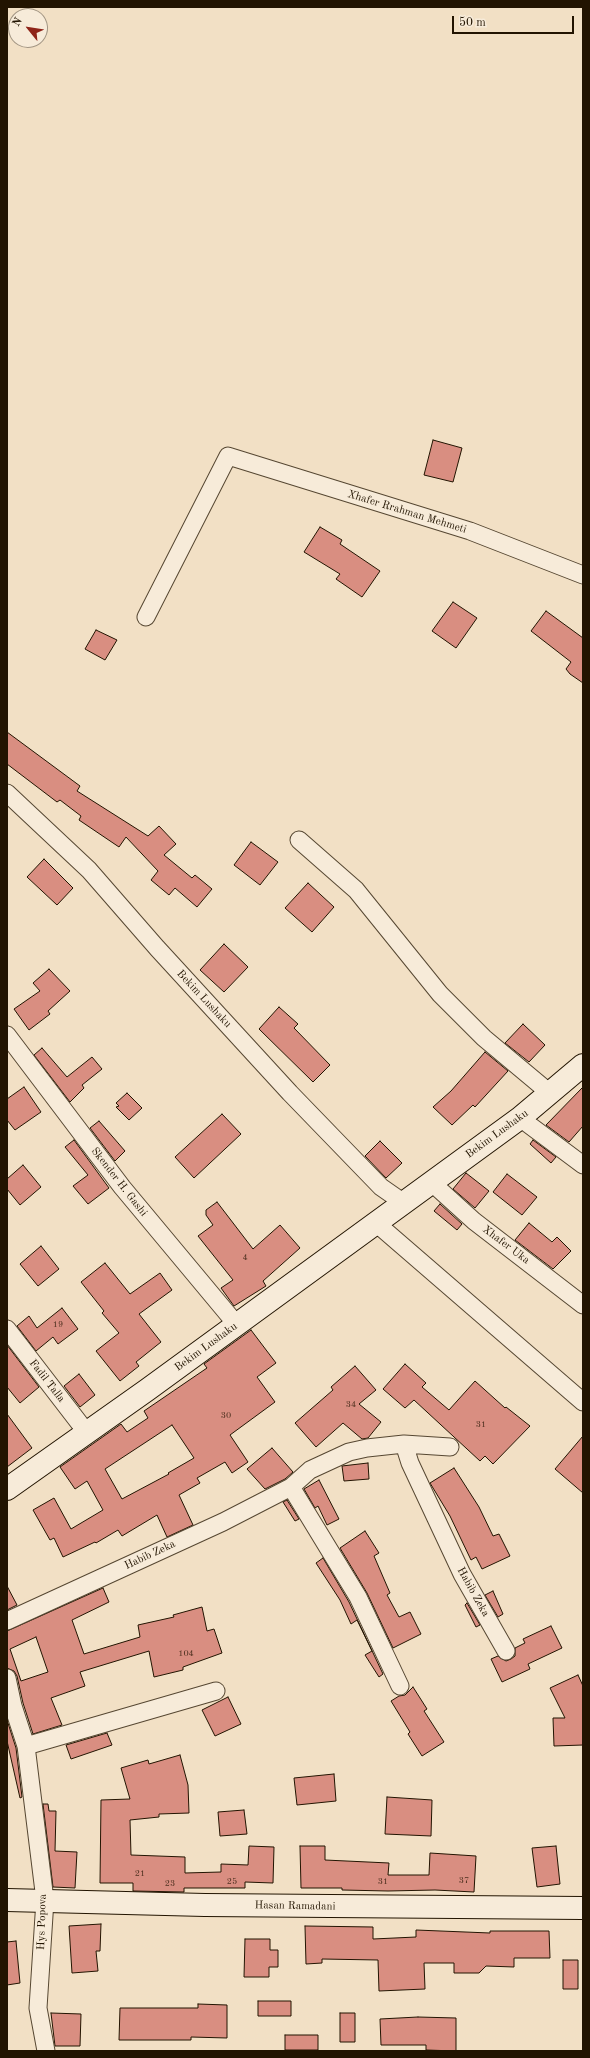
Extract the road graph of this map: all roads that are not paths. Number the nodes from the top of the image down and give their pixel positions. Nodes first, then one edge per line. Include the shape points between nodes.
1 (583, 575) edge
2 (146, 617) dead end
3 (7, 793) edge
4 (299, 840) dead end
5 (7, 1036) edge
6 (583, 1065) edge
7 (551, 1094) junction
8 (520, 1118) junction
9 (583, 1165) edge
10 (431, 1182) junction
11 (404, 1203) junction
12 (376, 1223) junction
13 (583, 1305) edge
14 (236, 1325) junction
15 (7, 1329) edge
16 (583, 1402) edge
17 (87, 1433) junction
18 (404, 1444) junction
19 (450, 1447) dead end
20 (291, 1487) junction
21 (8, 1488) edge
22 (7, 1621) edge
23 (506, 1651) dead end
24 (7, 1678) edge
25 (400, 1686) dead end
26 (216, 1691) dead end
27 (10, 1707) edge
28 (26, 1746) junction
29 (7, 1900) edge
30 (45, 1900) junction
31 (583, 1908) edge
32 (46, 2051) edge

1 - 2 street, Xhafer Rrahman Mehmeti via 470,531 228,456
3 - 11 street, Bekim Lushaku via 89,870 290,1093 381,1187
4 - 7 street via 356,890 440,994 484,1038
5 - 14 street, Skender H. Gashi via 122,1187
6 - 7 street, Bekim Lushaku
7 - 8 street, Bekim Lushaku
8 - 9 street
8 - 10 street, Bekim Lushaku
10 - 11 street, Bekim Lushaku
10 - 13 street, Xhafer Uka via 474,1221
11 - 12 street, Bekim Lushaku
12 - 14 street, Bekim Lushaku
12 - 16 street
14 - 17 street, Bekim Lushaku
15 - 17 street, Fadil Talla
17 - 21 street, Bekim Lushaku
18 - 19 street, Habib Zeka
18 - 20 street, Habib Zeka via 349,1452 310,1470
18 - 23 street, Habib Zeka via 410,1463 462,1574
20 - 22 street, Habib Zeka via 223,1522
20 - 25 street via 358,1597
24 - 27 street, Hys Popova
26 - 28 street
27 - 28 street, Hys Popova
28 - 30 street, Hys Popova
29 - 30 street, Hasan Ramadani
30 - 31 street, Hasan Ramadani via 205,1905
30 - 32 street, Hys Popova via 38,2008

